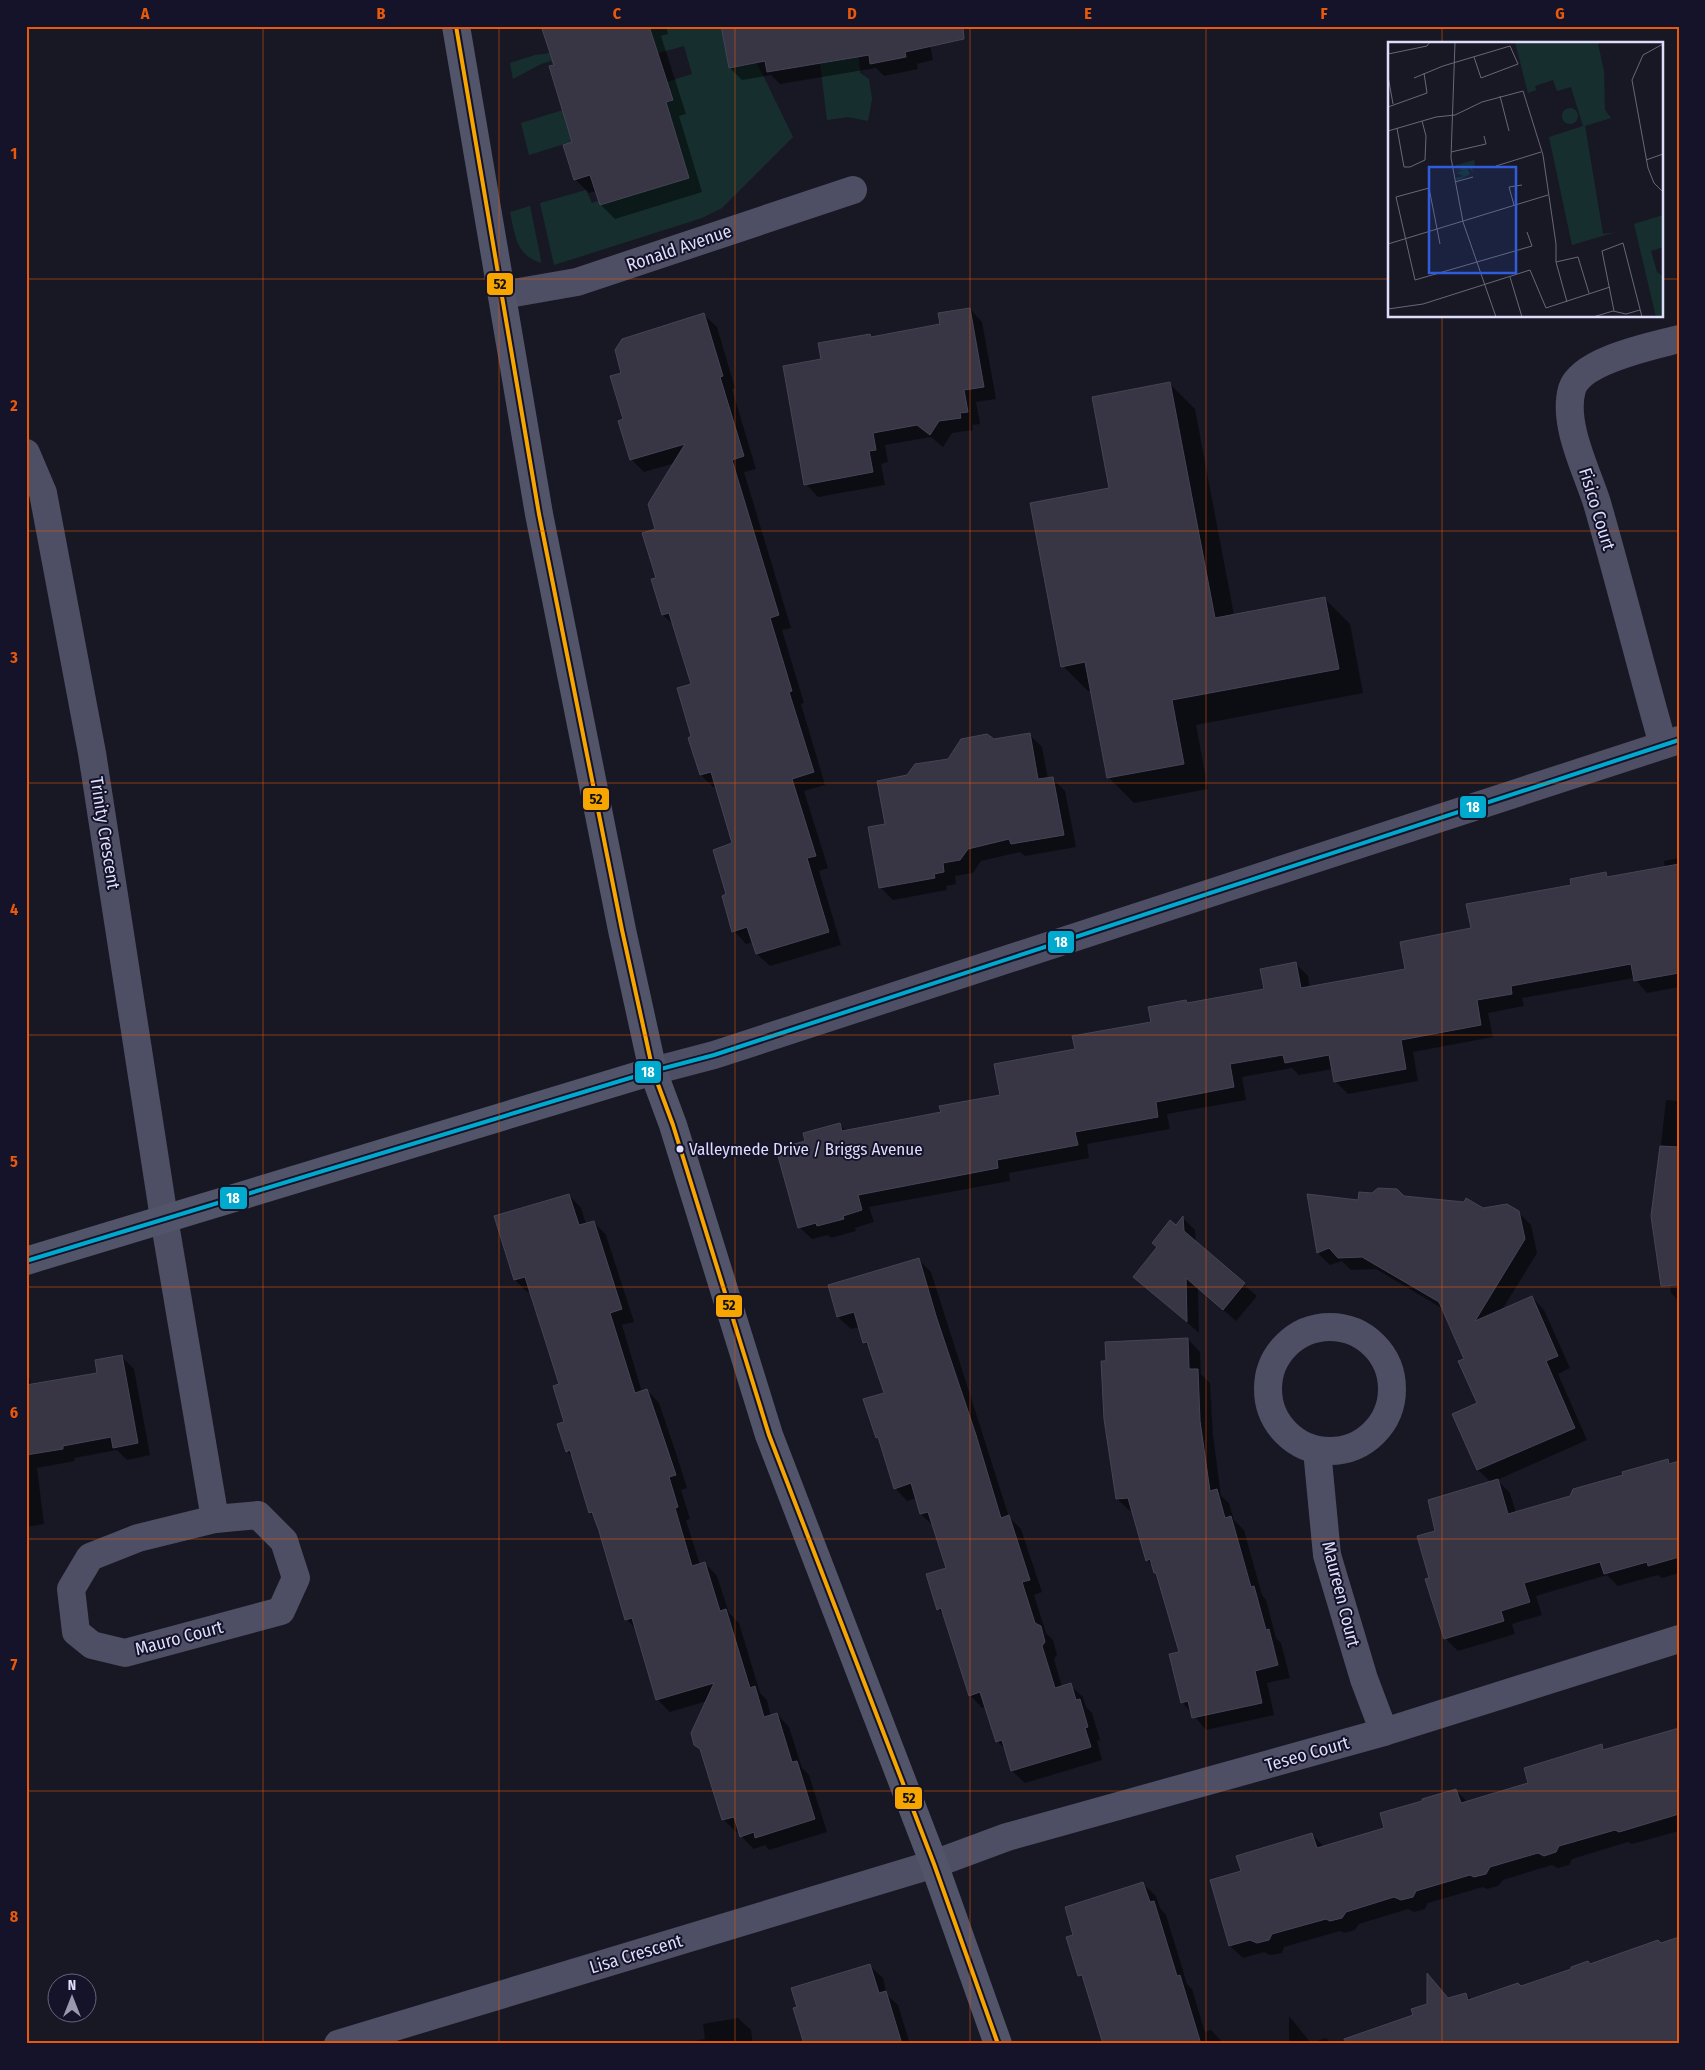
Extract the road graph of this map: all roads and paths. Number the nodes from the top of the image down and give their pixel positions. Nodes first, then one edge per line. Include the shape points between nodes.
1 (456, 26) edge
2 (852, 190) dead end
3 (502, 295) junction
4 (1679, 339) edge
5 (26, 453) edge
6 (1671, 742) edge
7 (653, 1071) junction
8 (164, 1218) junction
9 (26, 1260) edge
10 (1317, 1450) junction
11 (215, 1519) junction
12 (1679, 1639) edge
13 (1384, 1732) junction
14 (934, 1864) junction
15 (338, 2044) edge
16 (998, 2044) edge

1 - 3 street
2 - 3 street, Ronald Avenue via 577,282
3 - 7 street via 539,514
4 - 6 street, Fisico Court via 1632,351 1590,368 1573,388 1570,416
5 - 8 street, Trinity Crescent via 43,493 92,752
6 - 7 street via 714,1055
7 - 8 street
7 - 14 street via 673,1125 769,1435
8 - 9 street
8 - 11 street
10 - 10 street via 1338,1451 1358,1445 1374,1433 1386,1416 1392,1396 1391,1376 1384,1357 1370,1341 1353,1330 1332,1326 1299,1335 1278,1352 1269,1371 1266,1392 1271,1412 1282,1429 1298,1443
10 - 13 street, Maureen Court via 1327,1555 1364,1679
11 - 11 street, Mauro Court via 138,1538 90,1557 71,1589 76,1632 92,1645 125,1653 281,1611 296,1578 284,1541 258,1515
12 - 13 street, Teseo Court
13 - 14 street, Teseo Court via 1007,1837
14 - 15 street, Lisa Crescent
14 - 16 street

